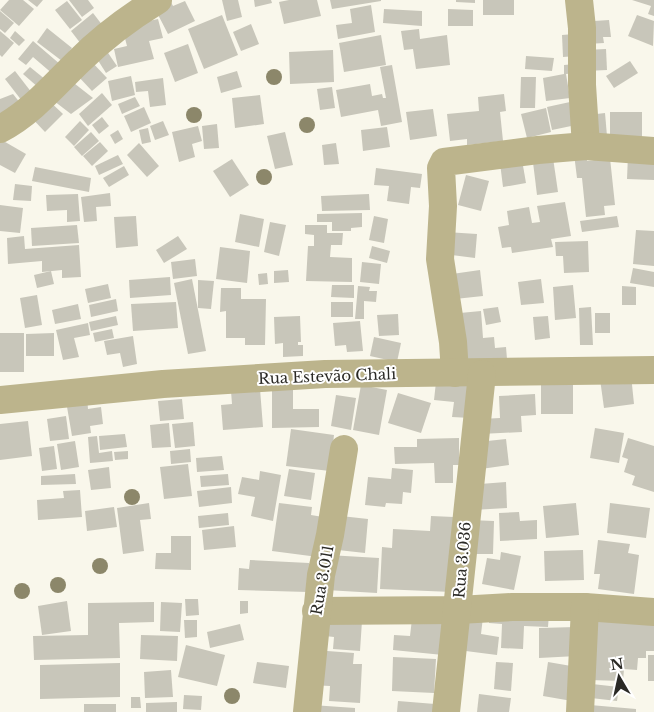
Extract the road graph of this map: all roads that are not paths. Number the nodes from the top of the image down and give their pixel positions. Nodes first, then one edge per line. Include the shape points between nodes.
1 (158, 0) edge
2 (579, 0) edge
3 (0, 129) edge
4 (586, 146) junction
5 (654, 151) edge
6 (654, 370) edge
7 (455, 373) junction
8 (482, 374) junction
9 (0, 400) edge
10 (344, 449) dead end
11 (585, 607) junction
12 (458, 610) junction
13 (316, 611) junction
14 (654, 612) edge
15 (307, 712) edge
16 (446, 712) edge
17 (580, 712) edge

1 - 3 street via 135,14 80,60 18,120
2 - 4 street
4 - 5 street
4 - 7 street via 444,162 441,168 440,248
6 - 8 street, Rua Estevão Chali
7 - 8 street, Rua Estevão Chali
7 - 9 street, Rua Estevão Chali via 325,374 163,384
8 - 12 street, Rua 3.036
10 - 13 street, Rua 3.011
11 - 12 street, Rua 3.036
11 - 14 street, Rua 3.036
11 - 17 street
12 - 13 street
12 - 16 street
13 - 15 street, Rua 3.011

